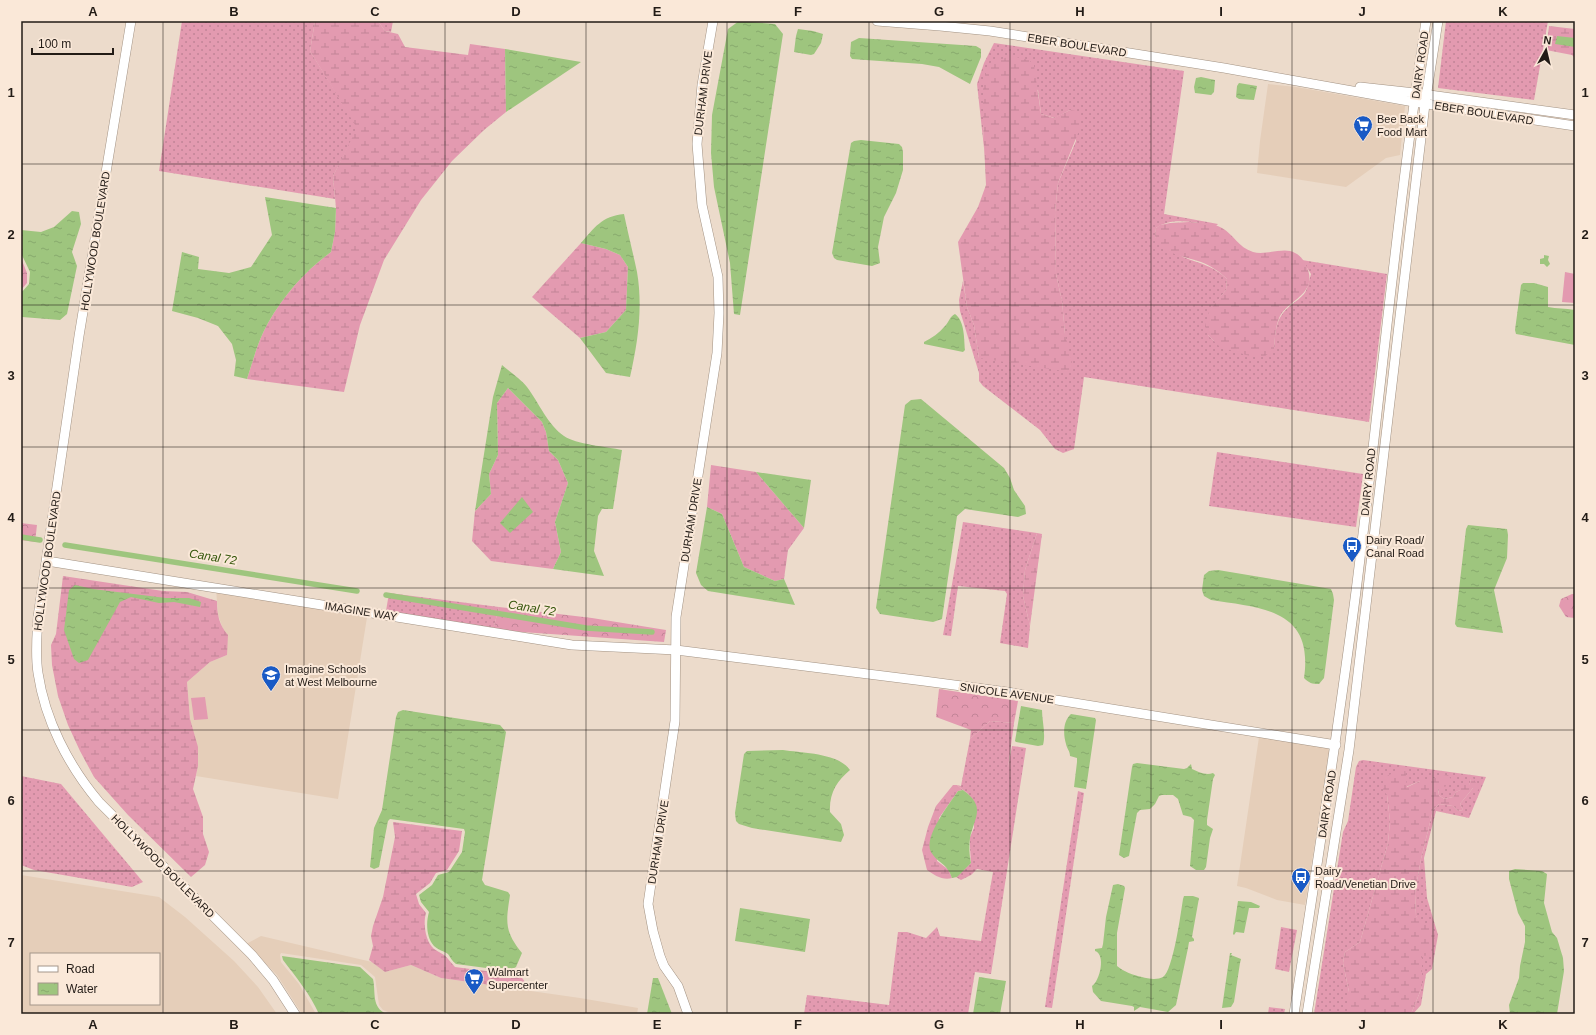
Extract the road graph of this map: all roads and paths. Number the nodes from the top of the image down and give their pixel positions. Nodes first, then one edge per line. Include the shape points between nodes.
1 (131, 21) edge
2 (713, 21) edge
3 (877, 21) edge
4 (1426, 21) edge
5 (1438, 21) edge
6 (1415, 98) junction
7 (1426, 99) junction
8 (1575, 115) edge
9 (1575, 126) edge
10 (1375, 424) junction
11 (1388, 426) junction
12 (47, 561) junction
13 (1356, 590) junction
14 (1368, 591) junction
15 (676, 650) junction
16 (1336, 745) junction
17 (295, 1014) edge
18 (688, 1014) edge
19 (1294, 1014) edge
20 (1307, 1014) edge

1 - 12 street, HOLLYWOOD BOULEVARD via 79,336
2 - 15 street, DURHAM DRIVE via 702,85 697,144 702,205 718,277 717,353 676,617
3 - 6 street, EBER BOULEVARD via 990,31
4 - 6 street, DAIRY ROAD
5 - 7 street, DAIRY ROAD
6 - 7 street, EBER BOULEVARD
6 - 10 street, DAIRY ROAD
7 - 8 street, EBER BOULEVARD
7 - 9 street, EBER BOULEVARD
7 - 11 street, DAIRY ROAD
10 - 11 street
10 - 13 street, DAIRY ROAD
11 - 14 street, DAIRY ROAD
12 - 15 street, IMAGINE WAY via 572,645
12 - 17 street, HOLLYWOOD BOULEVARD via 38,617 38,672 44,698 62,748 82,782 99,802 252,955 273,980
13 - 14 street
13 - 16 street, DAIRY ROAD
14 - 20 street, DAIRY ROAD via 1349,750
15 - 16 street, SNICOLE AVENUE via 1007,692
15 - 18 street, DURHAM DRIVE via 675,721 648,904 660,956 678,986
16 - 19 street, DAIRY ROAD

